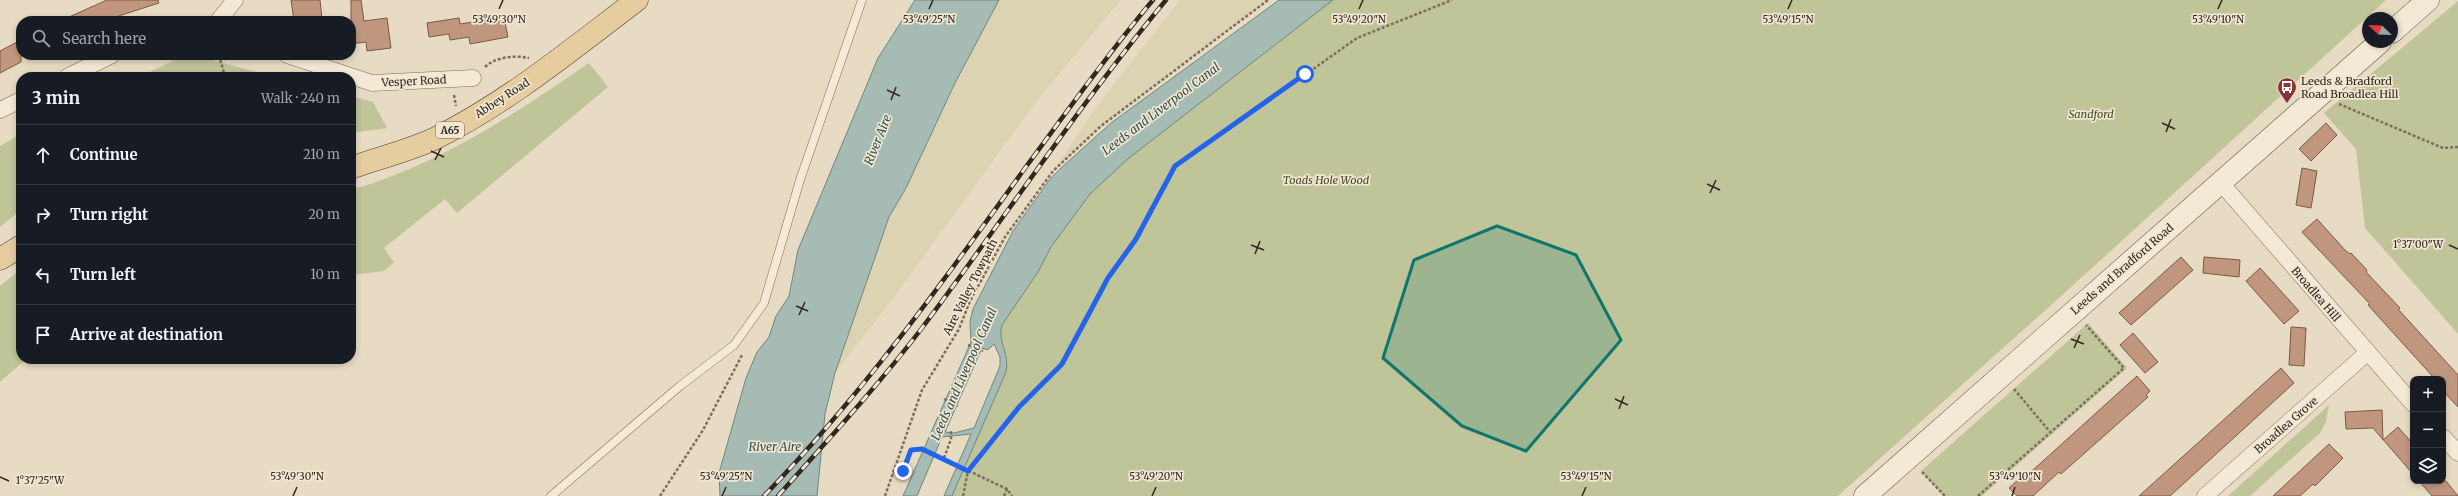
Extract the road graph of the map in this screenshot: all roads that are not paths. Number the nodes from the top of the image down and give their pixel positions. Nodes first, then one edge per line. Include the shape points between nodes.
1 (235, 0) edge
2 (862, 0) edge
3 (2428, 0) edge
4 (624, 4) edge
5 (222, 16) edge
6 (2398, 27) edge
7 (2373, 48) edge
8 (102, 60) edge
9 (302, 60) edge
10 (77, 72) edge
11 (339, 72) edge
12 (356, 78) edge
13 (473, 78) road end
14 (16, 102) edge
15 (0, 110) edge
16 (356, 166) edge
17 (2221, 183) junction
18 (16, 249) edge
19 (0, 259) edge
20 (2366, 353) junction
21 (2410, 401) edge
22 (2446, 440) edge
23 (2458, 453) edge
24 (551, 496) edge
25 (1865, 496) edge
26 (2205, 496) edge

1 - 5 street
2 - 24 lane via 800,180 764,303 734,345 680,386
3 - 6 main road
4 - 16 main road, Abbey Road / A65 via 555,62 461,125 432,140
7 - 17 main road, Leeds and Bradford Road
8 - 10 street
9 - 11 street, Vesper Road
12 - 13 street, Vesper Road via 372,83
14 - 15 street
17 - 20 street, Broadlea Hill
17 - 25 main road, Leeds and Bradford Road
18 - 19 main road
20 - 21 street, Broadlea Hill
20 - 26 street, Broadlea Grove
22 - 23 street

